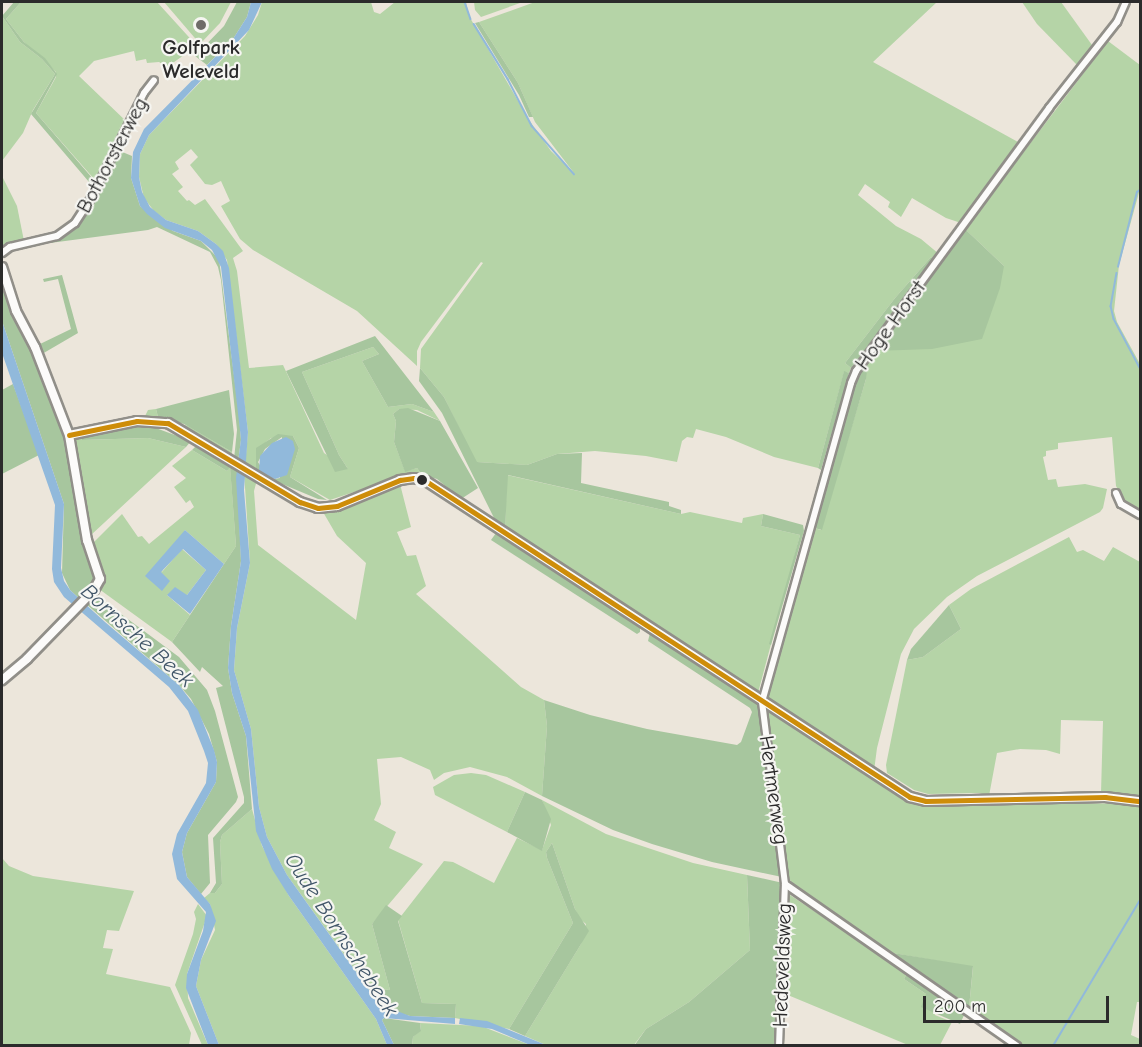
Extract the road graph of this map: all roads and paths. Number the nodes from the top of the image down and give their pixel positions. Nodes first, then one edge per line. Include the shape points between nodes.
1 (1126, 2) edge
2 (154, 80) dead end
3 (2, 253) edge
4 (2, 267) edge
5 (69, 435) junction
6 (1116, 493) dead end
7 (1140, 515) edge
8 (2, 680) edge
9 (762, 702) junction
10 (1140, 801) edge
11 (785, 884) junction
12 (779, 1046) edge
13 (1017, 1046) edge

1 - 9 street, Hoge Horst via 1117,22 1049,108 854,375
2 - 3 street, Bothorsterweg via 75,223 57,236 10,247
4 - 5 street via 16,311 35,347
5 - 8 street via 87,540 100,575 98,585
5 - 9 street via 126,423 160,422 180,429 300,502 323,509 403,479 431,483
6 - 7 street via 1121,504
9 - 10 street via 918,800 1105,797
9 - 11 street, Hertmerweg
11 - 12 street, Hedeveldsweg
11 - 13 street

